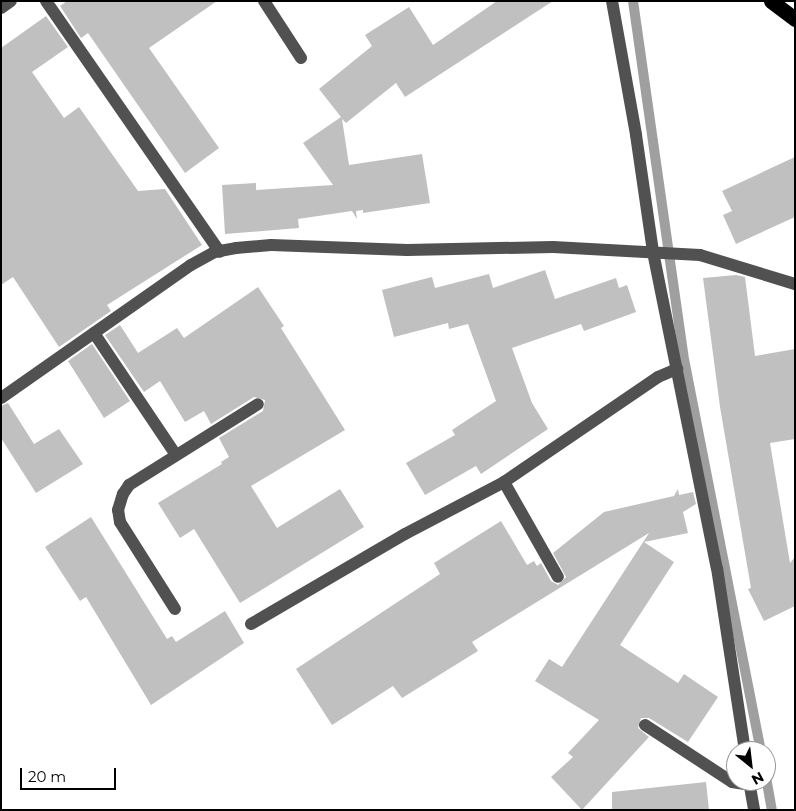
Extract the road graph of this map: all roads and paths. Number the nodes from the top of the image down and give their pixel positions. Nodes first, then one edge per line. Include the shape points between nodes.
1 (11, 1) edge
2 (46, 1) edge
3 (264, 1) edge
4 (612, 1) edge
5 (771, 1) edge
6 (1, 8) edge
7 (795, 18) edge
8 (301, 58) dead end
9 (220, 252) junction
10 (652, 252) junction
11 (795, 284) edge
12 (94, 334) junction
13 (677, 369) junction
14 (1, 398) edge
15 (258, 404) dead end
16 (176, 455) junction
17 (504, 482) junction
18 (558, 577) dead end
19 (175, 608) dead end
20 (251, 624) dead end
21 (645, 725) dead end
22 (743, 741) edge
23 (726, 778) edge
24 (750, 791) edge
25 (754, 810) edge

1 - 6 street
2 - 9 street
3 - 8 street
4 - 10 street
5 - 7 highway
9 - 10 street via 271,245 407,250 553,247
9 - 12 street via 177,274
10 - 11 street via 700,255
10 - 13 street
12 - 14 street
12 - 16 street
13 - 17 street via 658,377
13 - 22 street via 717,568
15 - 16 street
16 - 19 street via 129,485 118,510 120,522
17 - 18 street
17 - 20 street via 405,534
21 - 23 street
24 - 25 street

